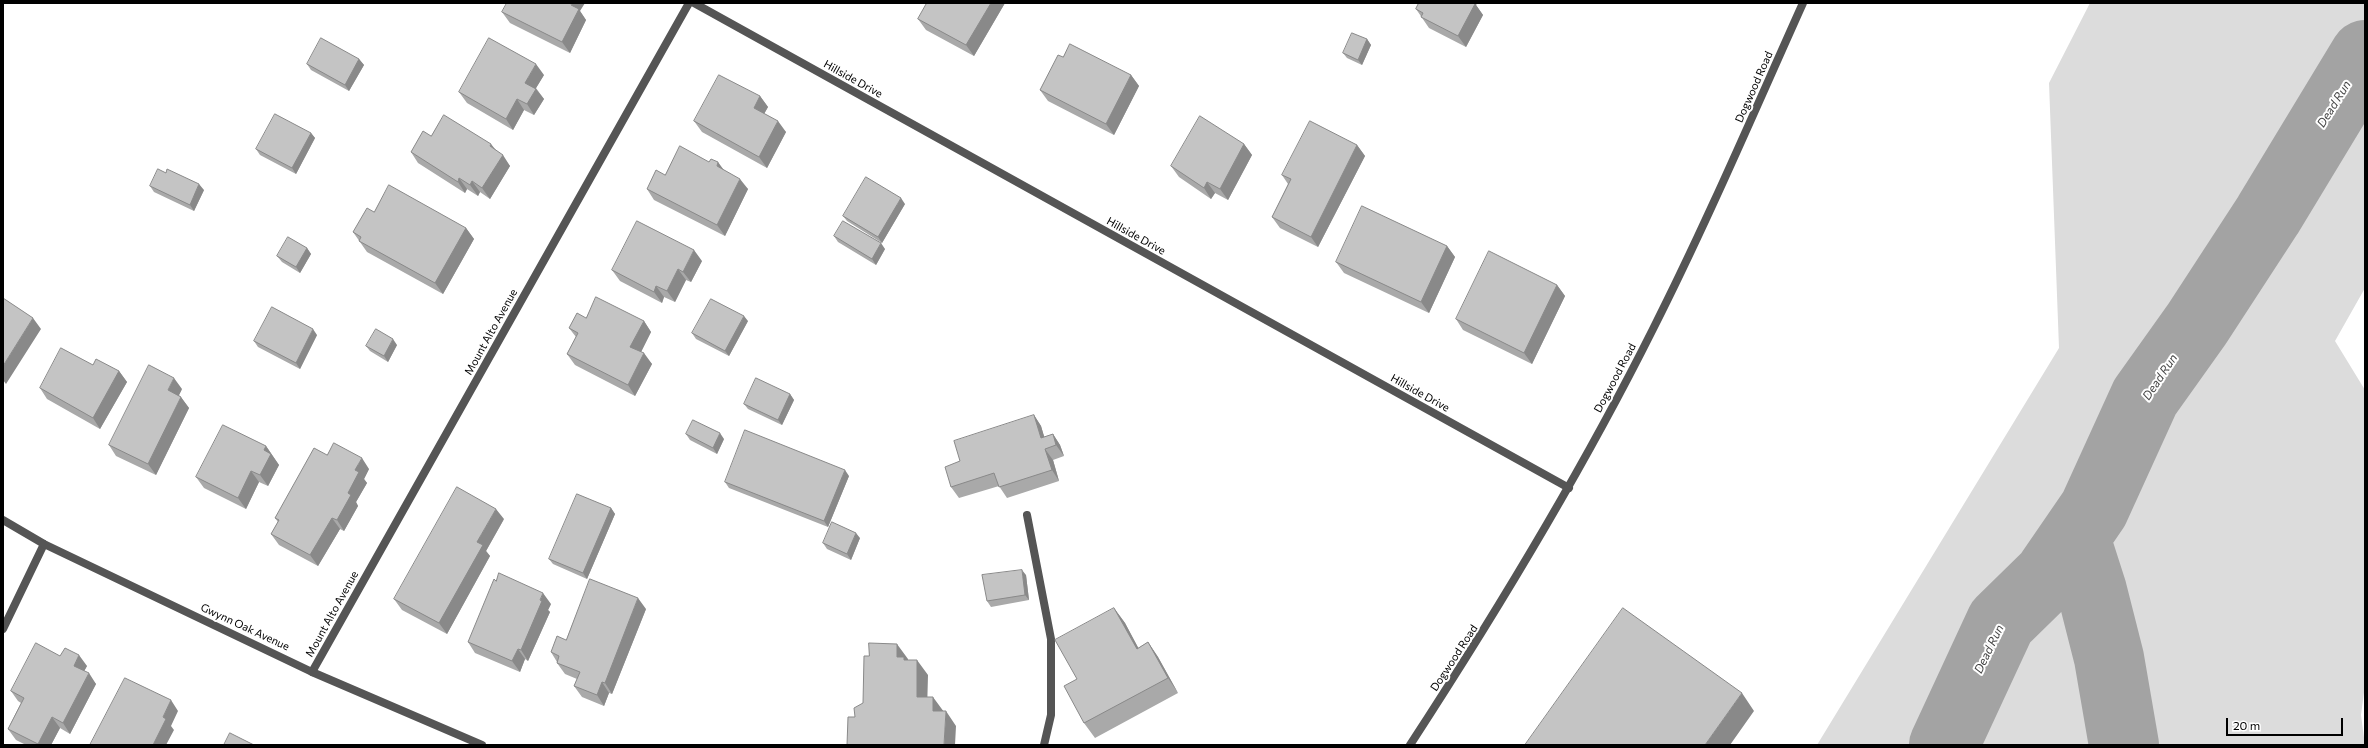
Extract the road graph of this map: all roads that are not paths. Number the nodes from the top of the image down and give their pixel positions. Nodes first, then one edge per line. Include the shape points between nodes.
1 (689, 3) edge
2 (694, 3) edge
3 (1803, 3) edge
4 (1569, 488) junction
5 (1027, 516) dead end
6 (3, 520) edge
7 (44, 544) junction
8 (3, 629) edge
9 (312, 672) junction
10 (482, 745) edge
11 (1044, 745) edge
12 (1410, 745) edge

1 - 9 street, Mount Alto Avenue
2 - 4 street, Hillside Drive
3 - 4 street, Dogwood Road via 1698,240
4 - 12 street, Dogwood Road via 1487,627
5 - 11 street via 1051,639 1051,715
6 - 7 street, Gwynn Oak Avenue
7 - 8 street
7 - 9 street, Gwynn Oak Avenue
9 - 10 street, Gwynn Oak Avenue

